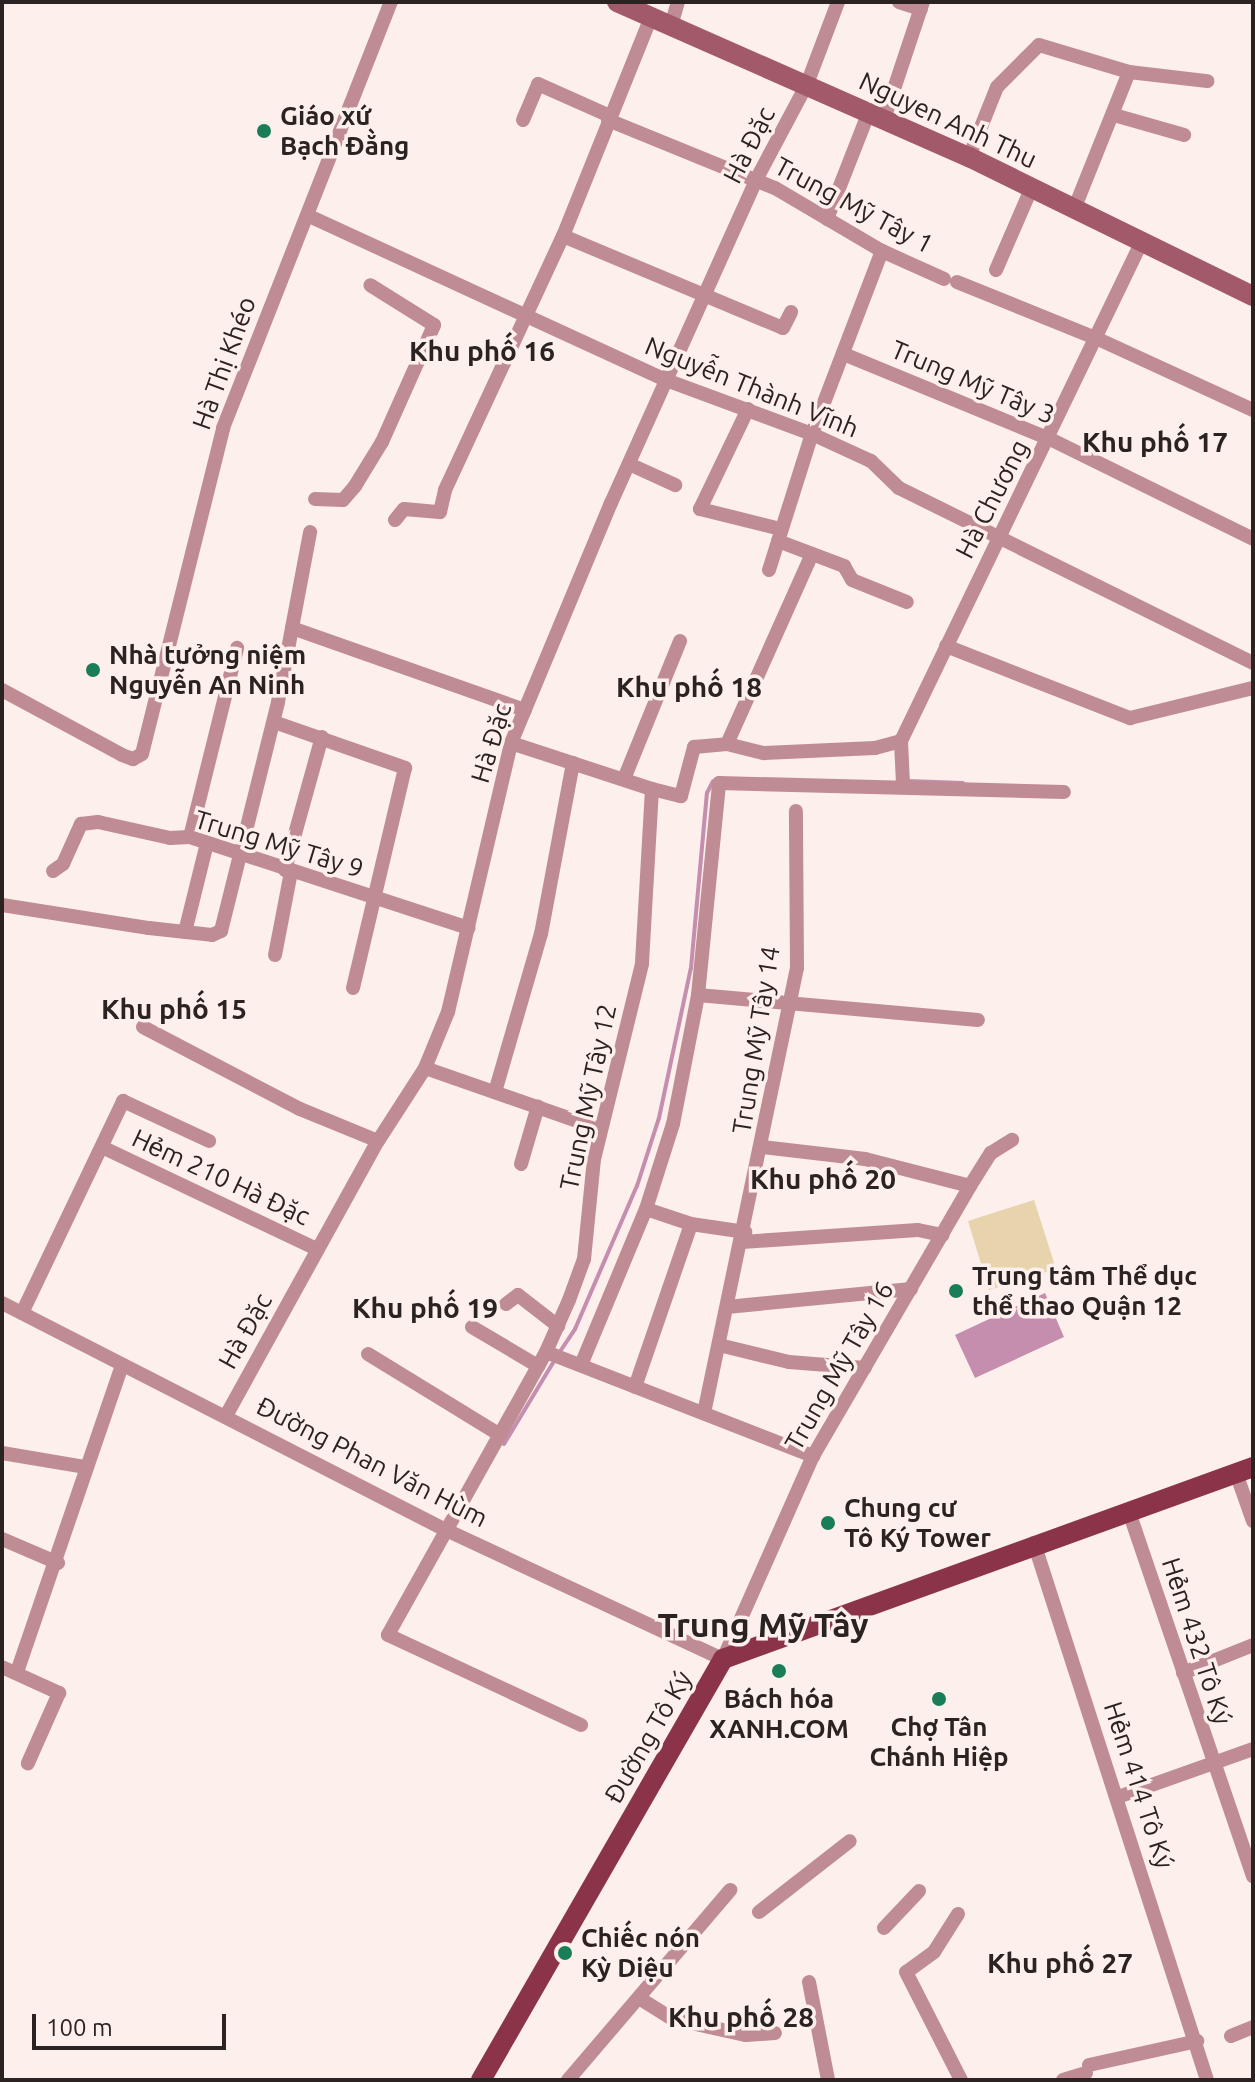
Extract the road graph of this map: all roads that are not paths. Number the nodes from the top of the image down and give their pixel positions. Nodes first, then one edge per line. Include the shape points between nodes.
1 (391, 2) edge
2 (617, 2) edge
3 (678, 2) edge
4 (838, 2) edge
5 (899, 2) edge
6 (922, 5) edge
7 (651, 17) junction
8 (671, 26) junction
9 (1129, 72) junction
10 (1207, 81) dead end
11 (807, 84) junction
12 (877, 115) junction
13 (1114, 115) junction
14 (609, 118) junction
15 (523, 120) dead end
16 (1184, 135) dead end
17 (969, 157) junction
18 (756, 180) junction
19 (1032, 187) junction
20 (1075, 207) junction
21 (309, 216) junction
22 (827, 219) junction
23 (563, 236) junction
24 (1143, 239) junction
25 (882, 251) junction
26 (996, 270) dead end
27 (370, 285) dead end
28 (705, 296) junction
29 (1253, 296) edge
30 (791, 312) dead end
31 (525, 314) junction
32 (1098, 339) junction
33 (846, 355) junction
34 (666, 380) junction
35 (748, 409) junction
36 (1253, 410) edge
37 (812, 434) junction
38 (1050, 439) junction
39 (629, 464) junction
40 (675, 485) dead end
41 (315, 499) dead end
42 (395, 520) dead end
43 (310, 532) dead end
44 (780, 535) junction
45 (998, 538) junction
46 (1253, 539) edge
47 (812, 554) junction
48 (769, 570) dead end
49 (907, 602) dead end
50 (292, 628) junction
51 (680, 641) dead end
52 (946, 646) junction
53 (237, 648) dead end
54 (1253, 663) edge
55 (1253, 688) edge
56 (2, 690) edge
57 (525, 710) junction
58 (274, 722) junction
59 (322, 737) junction
60 (901, 741) junction
61 (511, 743) junction
62 (727, 744) junction
63 (573, 763) junction
64 (624, 779) junction
65 (903, 784) junction
66 (652, 789) junction
67 (1064, 792) dead end
68 (796, 811) dead end
69 (190, 837) junction
70 (207, 843) junction
71 (242, 855) junction
72 (53, 871) dead end
73 (288, 871) junction
74 (373, 898) junction
75 (2, 905) edge
76 (468, 928) junction
77 (185, 932) junction
78 (275, 955) dead end
79 (353, 988) dead end
80 (698, 995) junction
81 (791, 1003) junction
82 (978, 1020) dead end
83 (143, 1027) dead end
84 (425, 1068) junction
85 (495, 1092) junction
86 (538, 1106) junction
87 (600, 1129) junction
88 (1012, 1140) dead end
89 (209, 1141) dead end
90 (378, 1141) junction
91 (762, 1147) junction
92 (104, 1148) junction
93 (521, 1164) dead end
94 (970, 1186) junction
95 (646, 1209) junction
96 (691, 1224) junction
97 (942, 1235) junction
98 (744, 1237) junction
99 (317, 1249) junction
100 (911, 1289) junction
101 (2, 1303) edge
102 (506, 1304) dead end
103 (727, 1307) junction
104 (22, 1313) junction
105 (558, 1326) junction
106 (472, 1327) dead end
107 (719, 1345) junction
108 (368, 1354) dead end
109 (554, 1355) junction
110 (581, 1365) junction
111 (122, 1366) junction
112 (538, 1366) junction
113 (865, 1368) junction
114 (635, 1387) junction
115 (704, 1413) junction
116 (227, 1414) junction
117 (500, 1435) junction
118 (2, 1453) edge
119 (813, 1456) junction
120 (86, 1467) junction
121 (1244, 1470) edge
122 (1129, 1512) junction
123 (1253, 1521) edge
124 (446, 1530) junction
125 (2, 1539) edge
126 (1034, 1543) junction
127 (58, 1563) junction
128 (1253, 1645) edge
129 (723, 1659) junction
130 (2, 1667) edge
131 (17, 1672) junction
132 (1183, 1673) junction
133 (581, 1725) dead end
134 (1253, 1749) edge
135 (28, 1763) dead end
136 (1213, 1763) junction
137 (1118, 1797) junction
138 (850, 1841) dead end
139 (1253, 1876) edge
140 (730, 1890) dead end
141 (919, 1891) dead end
142 (759, 1912) dead end
143 (958, 1914) dead end
144 (884, 1928) dead end
145 (809, 1982) dead end
146 (639, 1998) junction
147 (1253, 2027) edge
148 (775, 2033) dead end
149 (1231, 2036) dead end
150 (1197, 2041) junction
151 (481, 2080) edge
152 (568, 2080) edge
153 (828, 2080) edge
154 (961, 2080) edge
155 (1063, 2080) edge
156 (1207, 2080) edge

1 - 21 street, Hà Thị Khéo
2 - 7 main road, Nguyen Anh Thu
3 - 8 street
4 - 11 street, Hà Đặc
5 - 6 street
6 - 12 street
7 - 8 main road, Nguyen Anh Thu
7 - 14 street
8 - 11 main road, Nguyen Anh Thu
9 - 10 street
9 - 13 street
9 - 17 street via 1039,45 997,87
11 - 12 main road, Nguyen Anh Thu
11 - 18 street, Hà Đặc
12 - 17 main road, Nguyen Anh Thu
12 - 22 street
13 - 16 street
13 - 20 street
14 - 15 street, Trung Mỹ Tây 1 via 538,84
14 - 18 street, Trung Mỹ Tây 1
14 - 23 street
17 - 19 main road, Nguyen Anh Thu
18 - 22 street, Trung Mỹ Tây 1
18 - 28 street, Hà Đặc
19 - 20 main road, Nguyen Anh Thu
19 - 26 street
20 - 24 main road, Nguyen Anh Thu
21 - 31 street, Nguyễn Thành Vĩnh
21 - 56 street, Hà Thị Khéo via 223,428 142,754 133,759 122,755
22 - 25 street, Trung Mỹ Tây 1
23 - 28 street
23 - 31 street
24 - 29 main road, Nguyen Anh Thu
24 - 32 street, Hà Chương
25 - 32 street, Trung Mỹ Tây 1
25 - 33 street
27 - 41 street via 434,325 382,442 355,486 343,500
28 - 30 street via 783,328
28 - 34 street, Hà Đặc
31 - 34 street, Nguyễn Thành Vĩnh
31 - 42 street via 445,490 440,512 404,509
32 - 36 street, Trung Mỹ Tây 1
32 - 38 street, Hà Chương
33 - 37 street
33 - 38 street, Trung Mỹ Tây 3
34 - 35 street, Nguyễn Thành Vĩnh
34 - 39 street, Hà Đặc
35 - 37 street, Nguyễn Thành Vĩnh
35 - 44 street via 700,509
37 - 44 street
37 - 45 street, Nguyễn Thành Vĩnh via 871,461 899,488
38 - 45 street, Hà Chương
38 - 46 street, Trung Mỹ Tây 3
39 - 40 street
39 - 57 street, Hà Đặc
43 - 50 street
44 - 47 street
44 - 48 street
45 - 52 street, Hà Chương
45 - 54 street, Nguyễn Thành Vĩnh
47 - 49 street via 844,566 852,580
47 - 62 street
50 - 57 street
50 - 58 street
51 - 64 street
52 - 55 street via 1092,704 1146,718
52 - 60 street, Hà Chương
53 - 69 street
57 - 61 street, Hà Đặc
58 - 59 street
58 - 71 street
59 - 73 street
59 - 74 street via 405,768
60 - 62 street via 875,748 764,753
60 - 65 street, Hà Chương
61 - 63 street
61 - 76 street, Hà Đặc
62 - 66 street via 694,747 681,796
63 - 64 street
63 - 85 street via 541,934
64 - 66 street
65 - 67 street
65 - 80 street via 719,783
66 - 87 street, Trung Mỹ Tây 12 via 642,964
68 - 81 street, Trung Mỹ Tây 14 via 797,968
69 - 70 street, Trung Mỹ Tây 9
69 - 72 street, Trung Mỹ Tây 9 via 81,824 63,864
70 - 71 street, Trung Mỹ Tây 9
70 - 77 street
71 - 73 street, Trung Mỹ Tây 9
71 - 77 street via 221,931
73 - 74 street, Trung Mỹ Tây 9
73 - 78 street
74 - 76 street, Trung Mỹ Tây 9
74 - 79 street
75 - 77 street via 45,916
76 - 84 street, Hà Đặc via 448,1012
80 - 81 street
80 - 95 street via 673,1124
81 - 82 street
81 - 91 street, Trung Mỹ Tây 14
83 - 90 street via 300,1109
84 - 85 street
84 - 90 street, Hà Đặc
85 - 86 street
86 - 87 street
86 - 93 street
87 - 105 street, Trung Mỹ Tây 12 via 584,1259
88 - 94 street, Trung Mỹ Tây 16 via 991,1153
89 - 92 street, Hẻm 210 Hà Đặc via 123,1101
90 - 99 street, Hà Đặc
91 - 94 street via 865,1159
91 - 98 street, Trung Mỹ Tây 14
92 - 99 street, Hẻm 210 Hà Đặc
92 - 104 street
94 - 97 street, Trung Mỹ Tây 16
95 - 96 street
95 - 110 street
96 - 98 street
96 - 114 street
97 - 98 street via 918,1230
97 - 100 street, Trung Mỹ Tây 16
98 - 103 street, Trung Mỹ Tây 14
99 - 116 street, Hà Đặc
100 - 103 street
100 - 113 street, Trung Mỹ Tây 16
101 - 104 street, Đường Phan Văn Hùm
102 - 105 street via 518,1295
103 - 107 street, Trung Mỹ Tây 14
104 - 111 street, Đường Phan Văn Hùm
105 - 109 street, Trung Mỹ Tây 12
106 - 112 street
107 - 113 street via 789,1362
107 - 115 street, Trung Mỹ Tây 14
108 - 117 street
109 - 110 street
109 - 112 street, Trung Mỹ Tây 12
110 - 114 street
111 - 116 street, Đường Phan Văn Hùm
111 - 120 street
112 - 117 street, Trung Mỹ Tây 12
113 - 119 street, Trung Mỹ Tây 16
114 - 115 street
115 - 119 street
116 - 124 street, Đường Phan Văn Hùm
117 - 124 street, Trung Mỹ Tây 12
118 - 120 street
119 - 129 street, Trung Mỹ Tây 16
120 - 127 street
121 - 122 main road, Đường Tô Ký
121 - 123 street
122 - 126 main road, Đường Tô Ký
122 - 132 street, Hẻm 432 Tô Ký
124 - 129 street, Đường Phan Văn Hùm
124 - 133 street, Trung Mỹ Tây 12 via 388,1635
125 - 127 street
126 - 129 main road, Đường Tô Ký
126 - 137 street, Hẻm 414 Tô Ký
127 - 131 street
128 - 132 street
129 - 151 main road, Đường Tô Ký
130 - 131 street
131 - 135 street via 21,1679 59,1693
132 - 136 street, Hẻm 432 Tô Ký
134 - 136 street
136 - 137 street
136 - 139 street, Hẻm 432 Tô Ký
137 - 150 street, Hẻm 414 Tô Ký
138 - 142 street
140 - 146 street
141 - 144 street
143 - 154 street via 934,1952 906,1972
145 - 153 street
146 - 148 street via 673,2019 746,2035
146 - 152 street
147 - 149 street
150 - 155 street
150 - 156 street, Hẻm 414 Tô Ký

